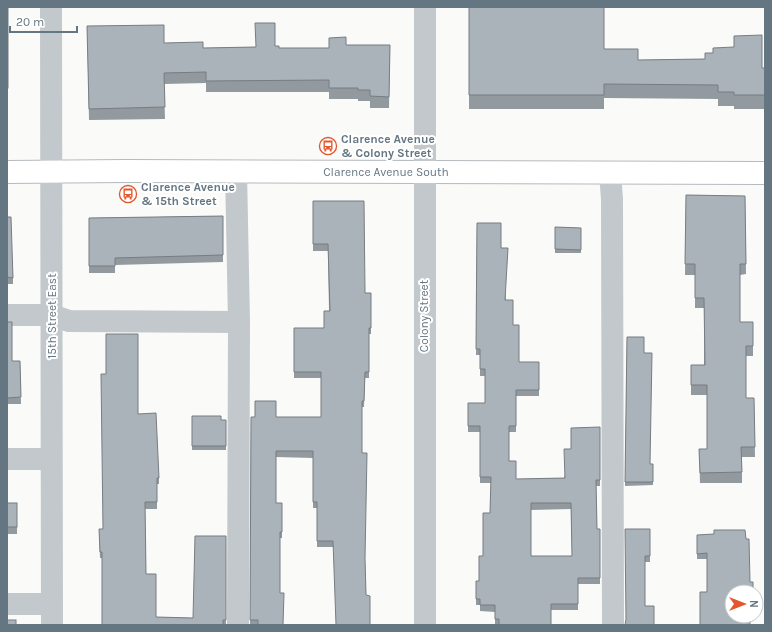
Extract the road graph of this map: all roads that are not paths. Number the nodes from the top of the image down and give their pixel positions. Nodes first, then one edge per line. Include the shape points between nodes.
1 (51, 7) edge
2 (425, 7) edge
3 (236, 171) junction
4 (7, 172) edge
5 (52, 172) junction
6 (424, 173) junction
7 (610, 173) junction
8 (765, 173) edge
9 (7, 315) edge
10 (52, 315) junction
11 (239, 322) junction
12 (7, 459) edge
13 (52, 459) junction
14 (7, 604) edge
15 (52, 615) edge
16 (238, 625) edge
17 (425, 625) edge
18 (613, 625) edge

1 - 5 street, 15th Street East
2 - 6 street, Colony Street
3 - 5 main road, Clarence Avenue South
3 - 6 main road, Clarence Avenue South
3 - 11 street
4 - 5 main road, Clarence Avenue South
5 - 10 street, 15th Street East
6 - 7 main road, Clarence Avenue South
6 - 17 street, Colony Street
7 - 8 main road, Clarence Avenue South
7 - 18 street
9 - 10 street
10 - 11 street via 69,321
10 - 13 street, 15th Street East
11 - 16 street
12 - 13 street
13 - 15 street, 15th Street East
14 - 15 street

